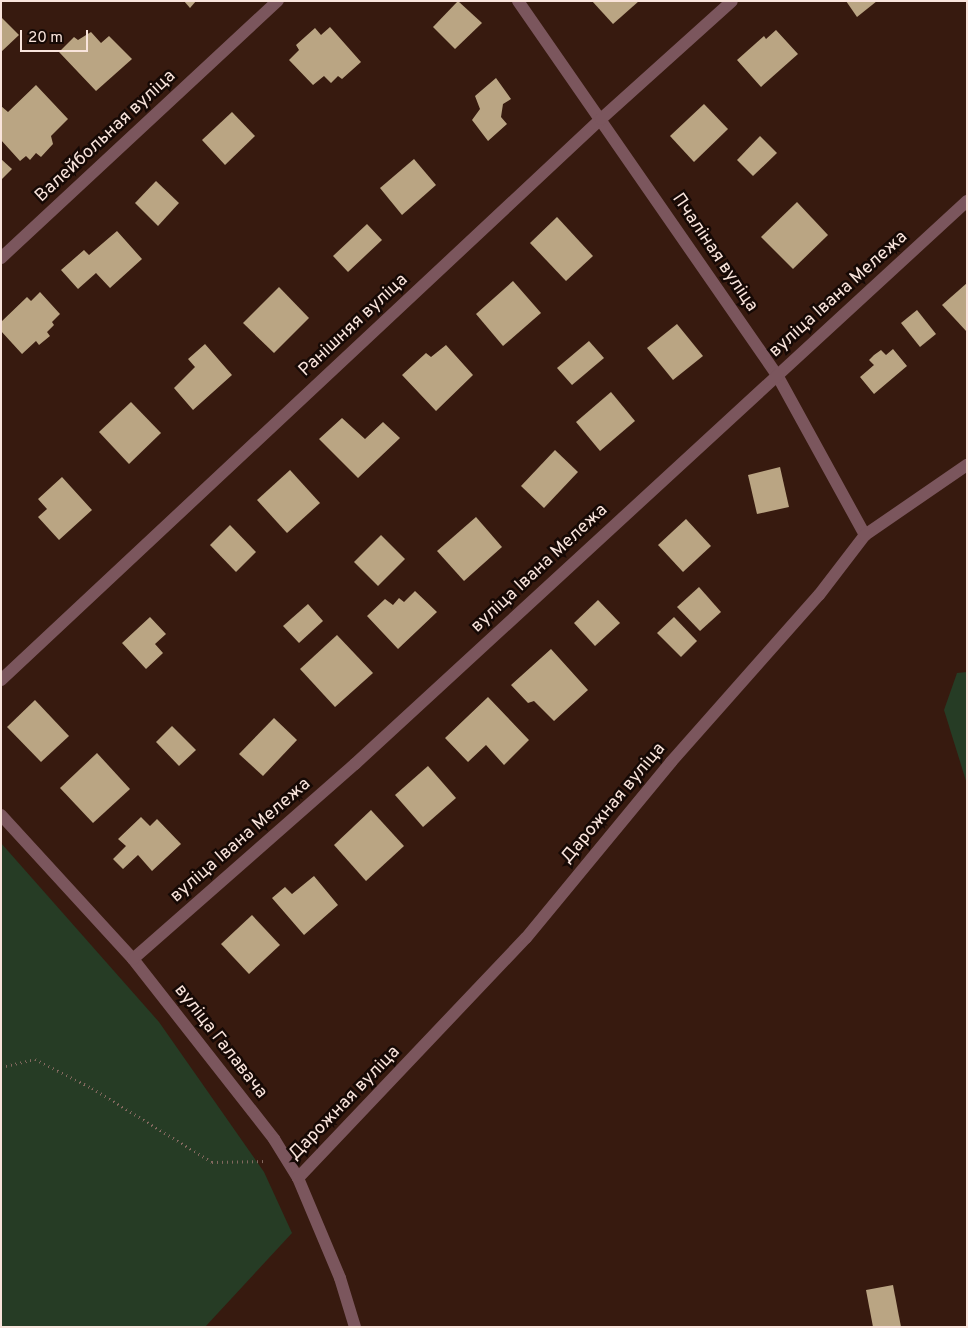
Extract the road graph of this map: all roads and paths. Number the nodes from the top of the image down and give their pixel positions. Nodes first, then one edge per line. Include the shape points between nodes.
1 (278, 1) edge
2 (518, 1) edge
3 (732, 1) edge
4 (601, 119) junction
5 (967, 201) edge
6 (1, 258) edge
7 (776, 375) junction
8 (967, 465) edge
9 (865, 534) junction
10 (1, 680) edge
11 (1, 815) edge
12 (133, 959) junction
13 (1, 1067) edge
14 (287, 1160) junction
15 (298, 1178) junction
16 (355, 1327) edge

1 - 6 street, Валейбольная вуліца
2 - 4 street, Пчаліная вуліца
3 - 4 street, Ранішняя вуліца
4 - 7 street, Пчаліная вуліца
4 - 10 street, Ранішняя вуліца
5 - 7 street, вуліца Івана Мележа
7 - 9 street, Пчаліная вуліца
7 - 12 street, вуліца Івана Мележа via 355,764
8 - 9 street, Дарожная вуліца
9 - 15 street, Дарожная вуліца via 819,595 670,762 526,938
11 - 12 street, вуліца Галавача
12 - 14 street, вуліца Галавача
13 - 14 path via 35,1059 92,1088 212,1162
14 - 15 street, вуліца Галавача
15 - 16 street, вуліца Галавача via 340,1278

